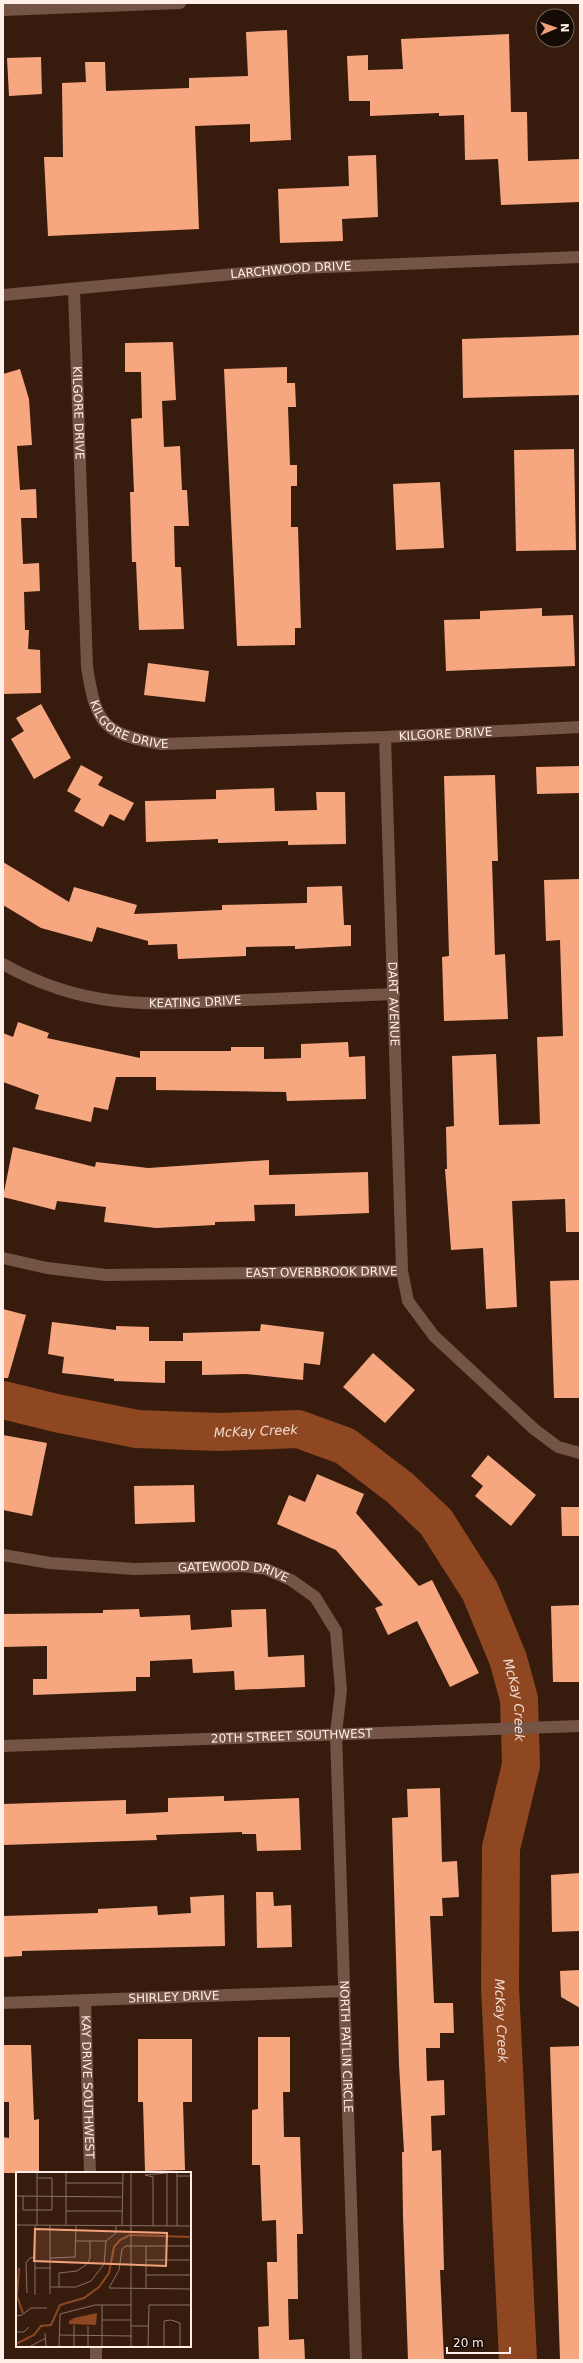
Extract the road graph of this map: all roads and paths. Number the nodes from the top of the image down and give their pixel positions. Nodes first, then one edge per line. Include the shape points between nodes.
1 (180, 3) edge
2 (74, 5) edge
3 (3, 10) edge
4 (580, 257) edge
5 (74, 290) junction
6 (3, 295) edge
7 (580, 727) edge
8 (386, 737) junction
9 (3, 964) edge
10 (394, 994) junction
11 (3, 1258) edge
12 (402, 1271) junction
13 (580, 1453) edge
14 (3, 1555) edge
15 (580, 1726) edge
16 (336, 1733) junction
17 (3, 1746) edge
18 (345, 1991) junction
19 (85, 2000) junction
20 (3, 2003) edge
21 (90, 2172) edge
22 (96, 2347) edge
23 (96, 2360) edge
24 (356, 2360) edge

1 - 2 street
2 - 3 street
4 - 5 street, LARCHWOOD DRIVE via 300,268
5 - 6 street, LARCHWOOD DRIVE
5 - 8 street, KILGORE DRIVE via 87,667 92,703 106,726 133,739 161,744
7 - 8 street, KILGORE DRIVE
8 - 10 street, DART AVENUE
9 - 10 street, KEATING DRIVE via 25,977 59,990 98,1000 157,1005
10 - 12 street, DART AVENUE
11 - 12 street, EAST OVERBROOK DRIVE via 47,1268 106,1275
12 - 13 street, EAST OVERBROOK DRIVE via 408,1301 434,1336 534,1429 558,1447
14 - 16 street, GATEWOOD DRIVE via 50,1563 134,1569 242,1566 266,1569 291,1580 315,1597 336,1630 341,1690
15 - 16 street, 20TH STREET SOUTHWEST
16 - 17 street, 20TH STREET SOUTHWEST
16 - 18 street, NORTH PATLIN CIRCLE
18 - 19 street, SHIRLEY DRIVE
18 - 24 street, NORTH PATLIN CIRCLE
19 - 20 street, SHIRLEY DRIVE
19 - 21 street, KAY DRIVE SOUTHWEST
22 - 23 street

